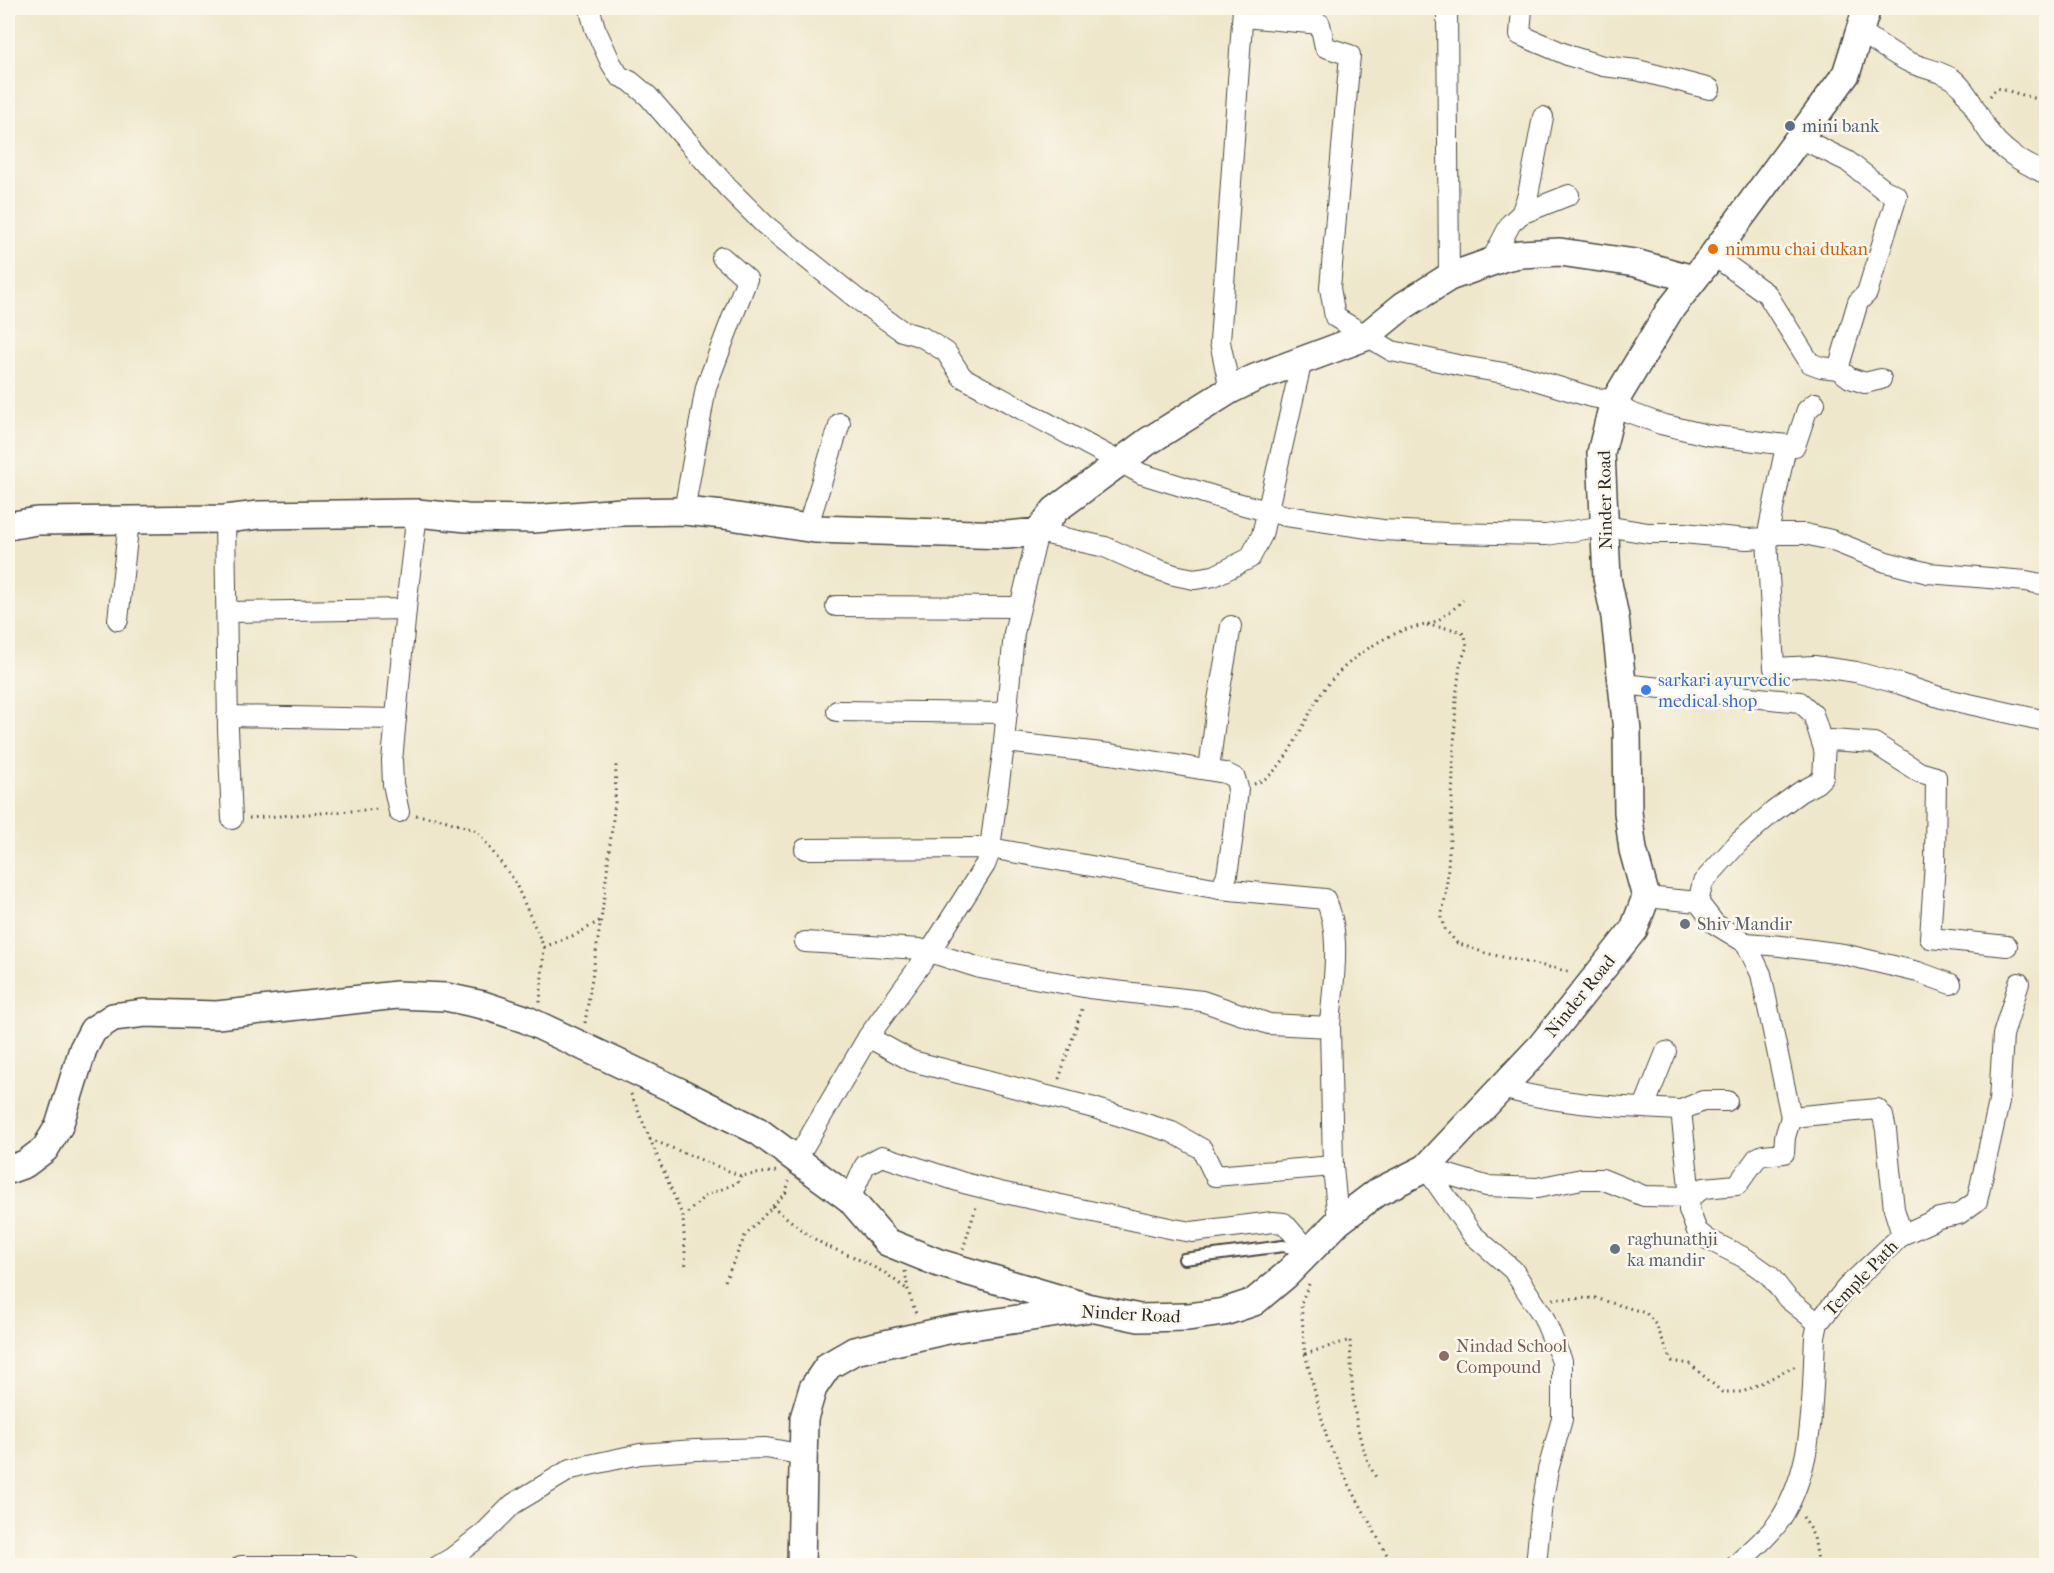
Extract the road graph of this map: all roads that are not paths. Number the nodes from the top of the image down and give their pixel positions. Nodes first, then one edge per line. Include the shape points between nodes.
1 (591, 8) edge
2 (1447, 8) edge
3 (1522, 8) edge
4 (1243, 12) edge
5 (1863, 19) edge
6 (1710, 89) dead end
7 (1543, 117) dead end
8 (1800, 138) junction
9 (2046, 174) edge
10 (1569, 195) dead end
11 (1521, 214) junction
12 (1713, 255) junction
13 (722, 257) dead end
14 (1491, 261) junction
15 (1449, 277) junction
16 (1694, 279) junction
17 (1365, 337) junction
18 (1302, 360) junction
19 (1838, 369) junction
20 (1881, 379) dead end
21 (1230, 390) junction
22 (1615, 401) junction
23 (1815, 403) dead end
24 (840, 423) dead end
25 (1786, 446) junction
26 (1119, 462) junction
27 (684, 511) junction
28 (1267, 511) junction
29 (417, 513) junction
30 (225, 519) junction
31 (129, 520) junction
32 (8, 526) edge
33 (1605, 526) junction
34 (807, 528) junction
35 (1038, 532) junction
36 (1767, 538) junction
37 (2046, 585) edge
38 (836, 606) dead end
39 (1019, 607) junction
40 (406, 609) junction
41 (227, 612) junction
42 (118, 620) dead end
43 (1231, 626) dead end
44 (1622, 684) junction
45 (837, 711) dead end
46 (1007, 713) junction
47 (228, 716) junction
48 (396, 719) junction
49 (2046, 721) edge
50 (1005, 741) junction
51 (1824, 749) junction
52 (1209, 770) junction
53 (399, 812) road end
54 (232, 819) road end
55 (990, 848) junction
56 (805, 849) dead end
57 (1220, 889) junction
58 (1646, 897) junction
59 (1698, 902) junction
60 (805, 942) dead end
61 (1746, 943) junction
62 (2007, 946) dead end
63 (929, 953) junction
64 (2019, 983) dead end
65 (1951, 984) dead end
66 (1330, 1027) junction
67 (868, 1037) junction
68 (1666, 1052) dead end
69 (1502, 1088) junction
70 (1727, 1101) dead end
71 (1644, 1107) junction
72 (1681, 1110) junction
73 (1791, 1117) junction
74 (796, 1160) junction
75 (1333, 1166) junction
76 (1426, 1168) junction
77 (8, 1170) edge
78 (1690, 1197) junction
79 (850, 1198) junction
80 (1338, 1222) junction
81 (1902, 1235) junction
82 (1309, 1252) junction
83 (1184, 1258) dead end
84 (1091, 1308) junction
85 (1818, 1323) junction
86 (804, 1455) junction
87 (241, 1566) edge
88 (350, 1566) edge
89 (438, 1566) edge
90 (801, 1566) edge
91 (1536, 1566) edge
92 (1735, 1566) edge

1 - 26 street via 595,28 619,76 648,96 764,224 902,331 922,337 946,352 962,377
2 - 15 street
3 - 6 street via 1520,34 1570,56
4 - 17 street via 1320,24 1325,47 1350,55 1329,288 1335,317
4 - 21 street via 1220,342
5 - 8 street, Ninder Road via 1846,74
5 - 9 street via 1885,49 1953,79 2000,147
7 - 11 street
8 - 12 street, Ninder Road
8 - 19 street via 1847,161 1897,196 1867,293 1857,302
10 - 11 street
11 - 14 street via 1510,223
12 - 16 street, Ninder Road
12 - 19 street via 1767,294 1810,363
13 - 27 street via 747,279 706,387
14 - 15 street
14 - 16 street via 1520,254 1560,252 1635,263
15 - 17 street via 1403,306
16 - 22 street, Ninder Road via 1669,311
17 - 18 street
17 - 22 street via 1392,351 1522,376
18 - 21 street
18 - 28 street
19 - 20 street via 1865,383
21 - 26 street
22 - 25 street via 1628,412 1661,424
22 - 33 street, Ninder Road via 1601,453
23 - 25 street via 1807,410 1795,446
24 - 34 street
25 - 36 street
26 - 28 street via 1142,474
26 - 35 street via 1055,510
27 - 29 street via 533,519
27 - 34 street
28 - 33 street via 1382,530 1546,535
28 - 35 street via 1262,535 1250,558 1214,576 1194,579 1148,566 1105,547
29 - 30 street
29 - 40 street
30 - 31 street
30 - 41 street
31 - 32 street via 37,521
31 - 42 street
33 - 36 street via 1648,533
33 - 44 street, Ninder Road via 1607,578
34 - 35 street via 1007,535
35 - 39 street
36 - 37 street via 1774,534 1805,534 1928,573
36 - 49 street via 1774,668 1814,666 1856,672 1942,698
38 - 39 street
39 - 46 street
40 - 41 street
40 - 48 street
41 - 47 street
43 - 52 street
44 - 51 street via 1800,702 1813,714
44 - 58 street, Ninder Road via 1628,812
45 - 46 street
46 - 50 street
47 - 48 street
47 - 54 street
48 - 53 street via 392,761
50 - 52 street
50 - 55 street
51 - 59 street via 1823,777 1774,811 1739,842 1703,882
51 - 62 street via 1831,740 1874,743 1919,772 1936,777 1930,939
52 - 57 street via 1235,778 1238,788 1227,875
55 - 56 street
55 - 57 street
55 - 63 street via 985,865
57 - 66 street via 1325,899 1332,912 1335,934
58 - 59 street
58 - 69 street, Ninder Road via 1634,929 1541,1046
59 - 61 street via 1715,924
60 - 63 street via 920,949
61 - 65 street via 1843,954
61 - 73 street via 1761,974
63 - 66 street via 980,968 1089,988 1202,1002 1269,1024
63 - 67 street
64 - 81 street, Temple Path via 2003,1035 2000,1102 1977,1201 1959,1214 1939,1218
66 - 75 street
67 - 74 street
67 - 75 street via 912,1061 1172,1132 1202,1149 1215,1176
68 - 71 street
69 - 71 street via 1581,1104
69 - 76 street, Ninder Road
70 - 72 street via 1702,1101
71 - 72 street
72 - 78 street
73 - 78 street via 1784,1153 1758,1158 1737,1185 1704,1188
73 - 81 street via 1877,1109 1883,1116 1894,1209
74 - 77 street via 758,1131 539,1026 483,1005 446,997 397,995 217,1015 145,1013 113,1017 93,1030 83,1049 59,1126 45,1149 25,1164
74 - 79 street
75 - 80 street
76 - 78 street via 1486,1186 1538,1188 1602,1179 1644,1196
76 - 80 street, Ninder Road via 1376,1193
76 - 91 street via 1472,1234 1513,1270 1543,1316 1562,1360 1562,1419 1548,1470
78 - 85 street via 1689,1210 1697,1231 1769,1275 1788,1299
79 - 82 street via 865,1165 882,1156 983,1188 1192,1232 1284,1223
79 - 84 street via 887,1242 956,1268
80 - 82 street, Ninder Road
81 - 85 street, Temple Path via 1847,1287
82 - 83 lane via 1283,1246
82 - 84 street, Ninder Road via 1254,1302 1224,1312 1139,1318
84 - 86 street, Ninder Road via 952,1329 854,1351 828,1366 813,1388 804,1418
85 - 92 street, Temple Path via 1808,1453 1796,1491 1779,1522
86 - 89 street via 766,1448 695,1450 640,1454 572,1469 513,1504 476,1539
86 - 90 street, Ninder Road
87 - 88 street

